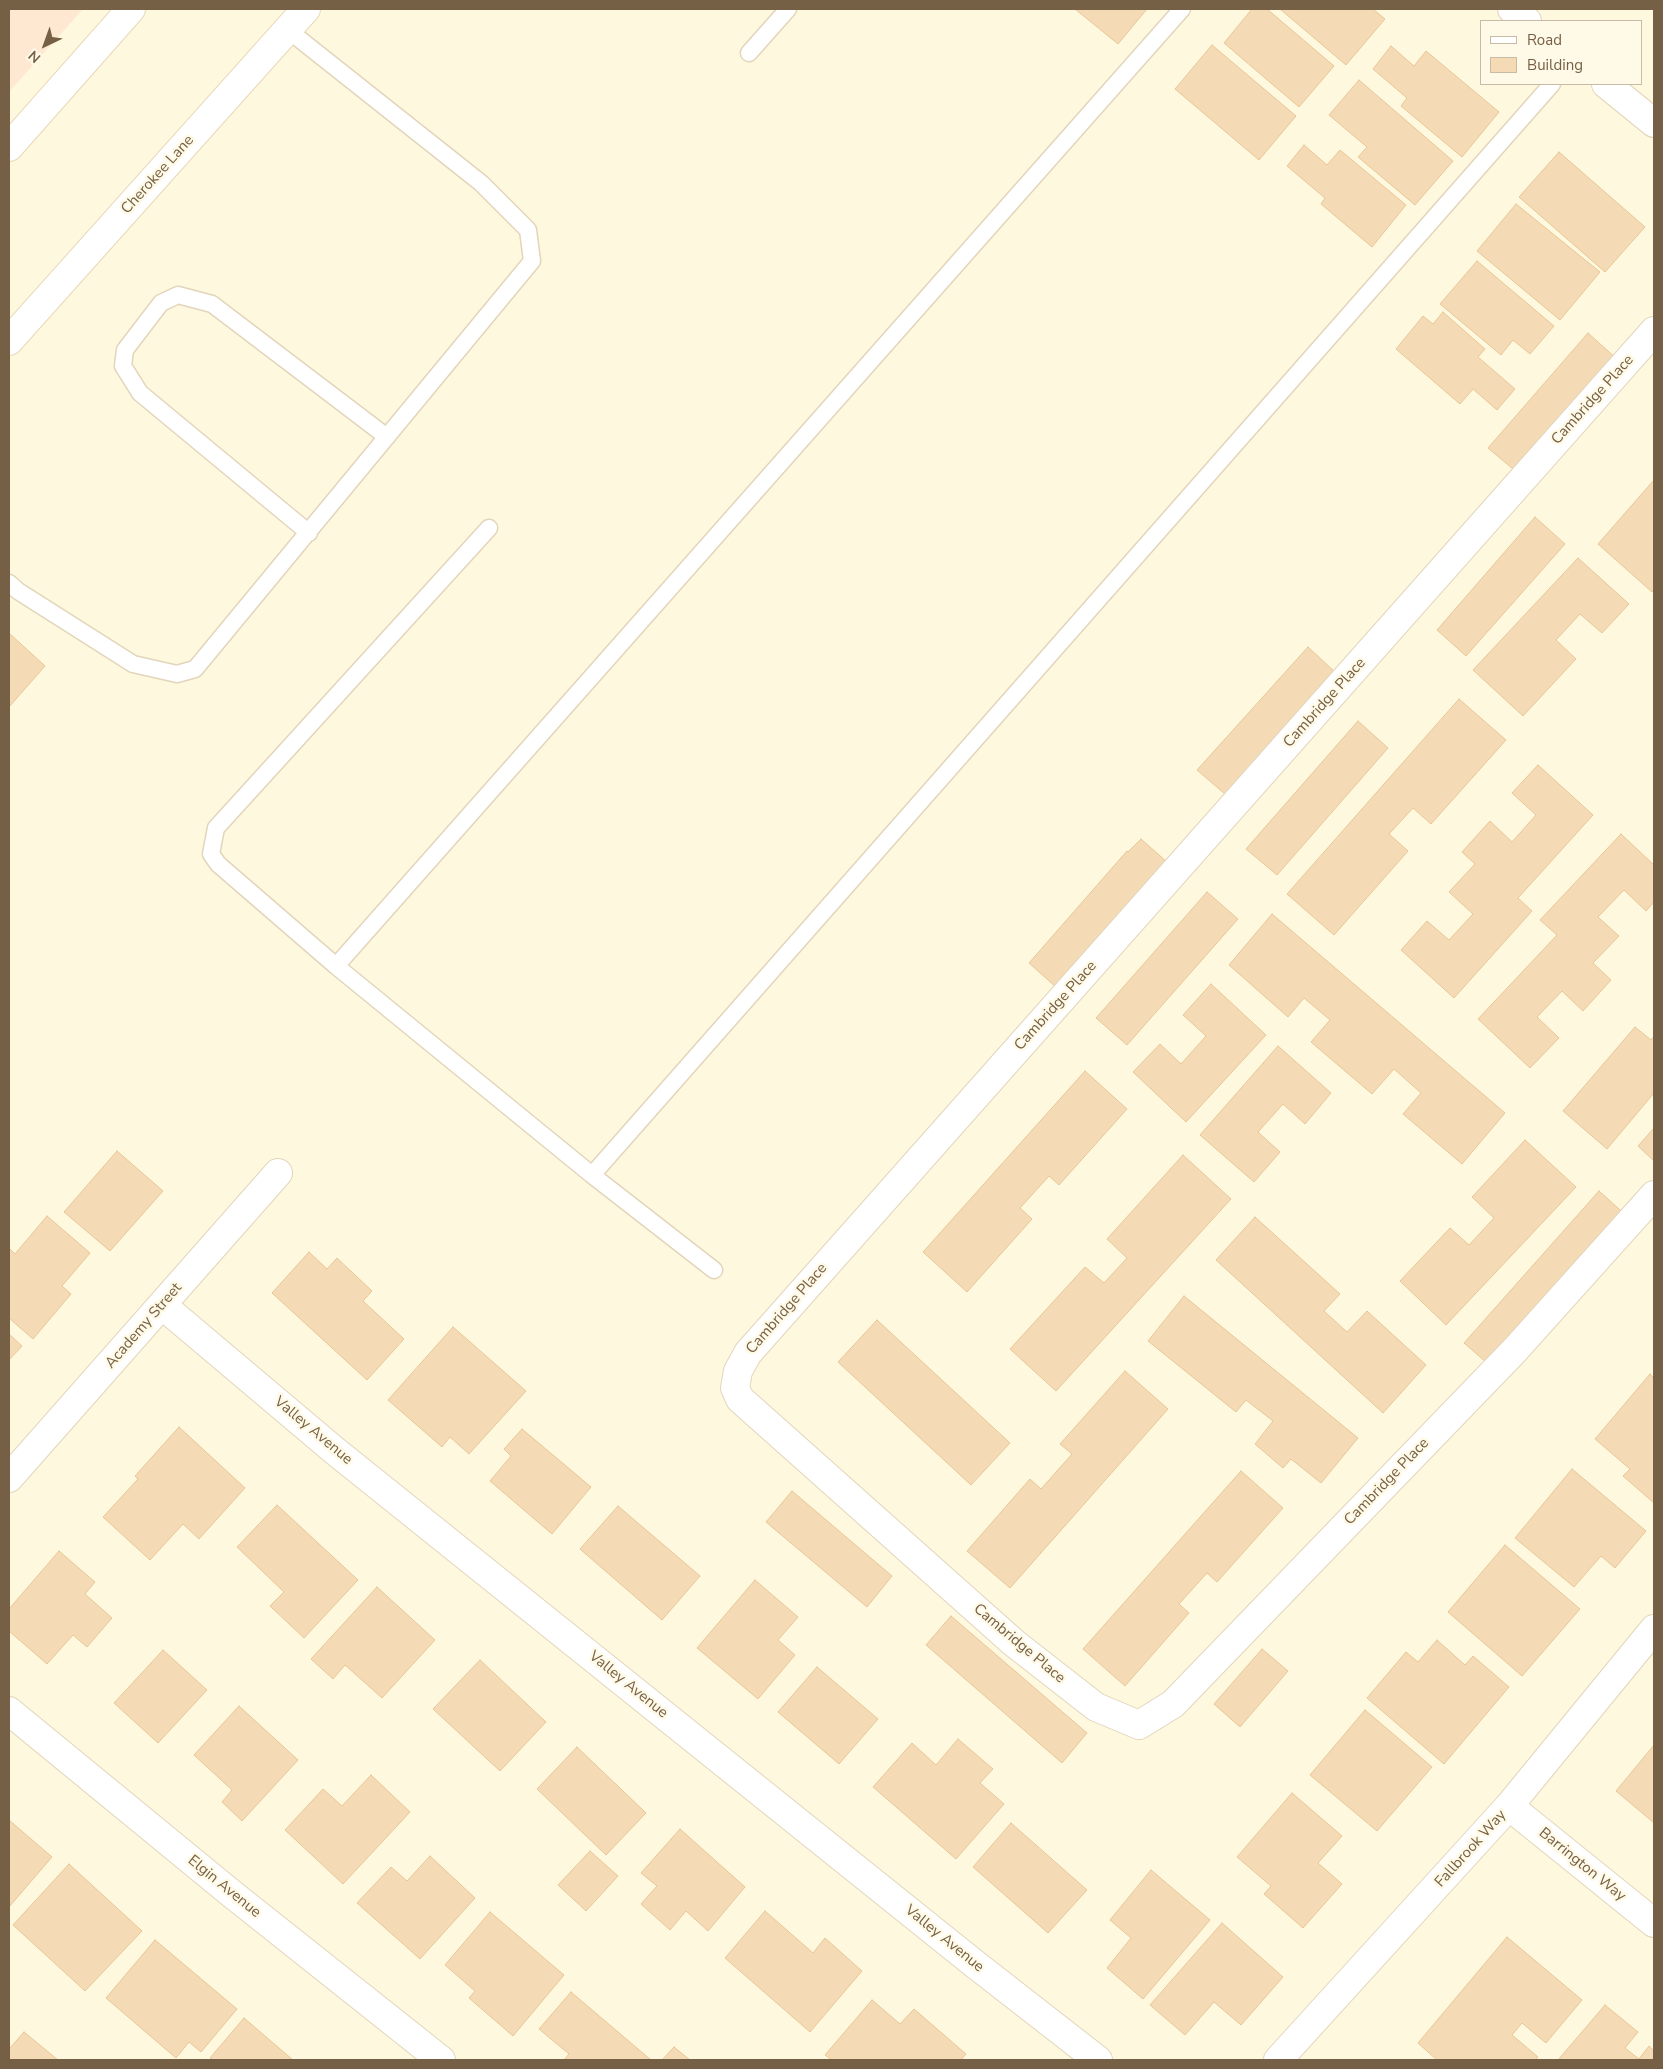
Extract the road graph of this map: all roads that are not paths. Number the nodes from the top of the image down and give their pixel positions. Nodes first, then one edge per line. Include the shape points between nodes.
1 (131, 9) edge
2 (306, 9) edge
3 (788, 9) edge
4 (1182, 9) edge
5 (1512, 9) edge
6 (1526, 20) edge
7 (288, 30) junction
8 (749, 53) dead end
9 (1551, 85) edge
10 (1607, 85) edge
11 (1654, 122) edge
12 (9, 147) edge
13 (1654, 331) edge
14 (9, 341) edge
15 (387, 437) junction
16 (489, 528) dead end
17 (309, 533) junction
18 (9, 583) edge
19 (336, 966) junction
20 (278, 1173) dead end
21 (592, 1175) junction
22 (1654, 1195) edge
23 (714, 1270) dead end
24 (162, 1305) junction
25 (9, 1478) edge
26 (1654, 1629) edge
27 (9, 1711) edge
28 (1509, 1806) junction
29 (1654, 1923) edge
30 (441, 2060) edge
31 (1098, 2060) edge
32 (1278, 2060) edge

1 - 12 street
2 - 7 street, Cherokee Lane
3 - 8 lane
4 - 19 lane
5 - 6 street
7 - 14 street, Cherokee Lane
7 - 15 lane via 481,183 528,230 532,262
9 - 21 lane
10 - 11 street
13 - 22 street, Cambridge Place via 748,1353 738,1371 735,1388 740,1399 1014,1643 1096,1707 1139,1725 1180,1697 1515,1350
15 - 17 lane
15 - 17 lane via 212,304 178,295 161,303 124,350 123,366 140,393
16 - 19 lane via 216,828 211,854 218,864
17 - 18 lane via 195,669 177,674 133,664
19 - 21 lane
20 - 24 street, Academy Street
21 - 23 lane
24 - 25 street, Academy Street
24 - 31 street, Valley Avenue via 351,1463
26 - 28 street, Fallbrook Way
27 - 30 street, Elgin Avenue
28 - 29 street, Barrington Way
28 - 32 street, Fallbrook Way

